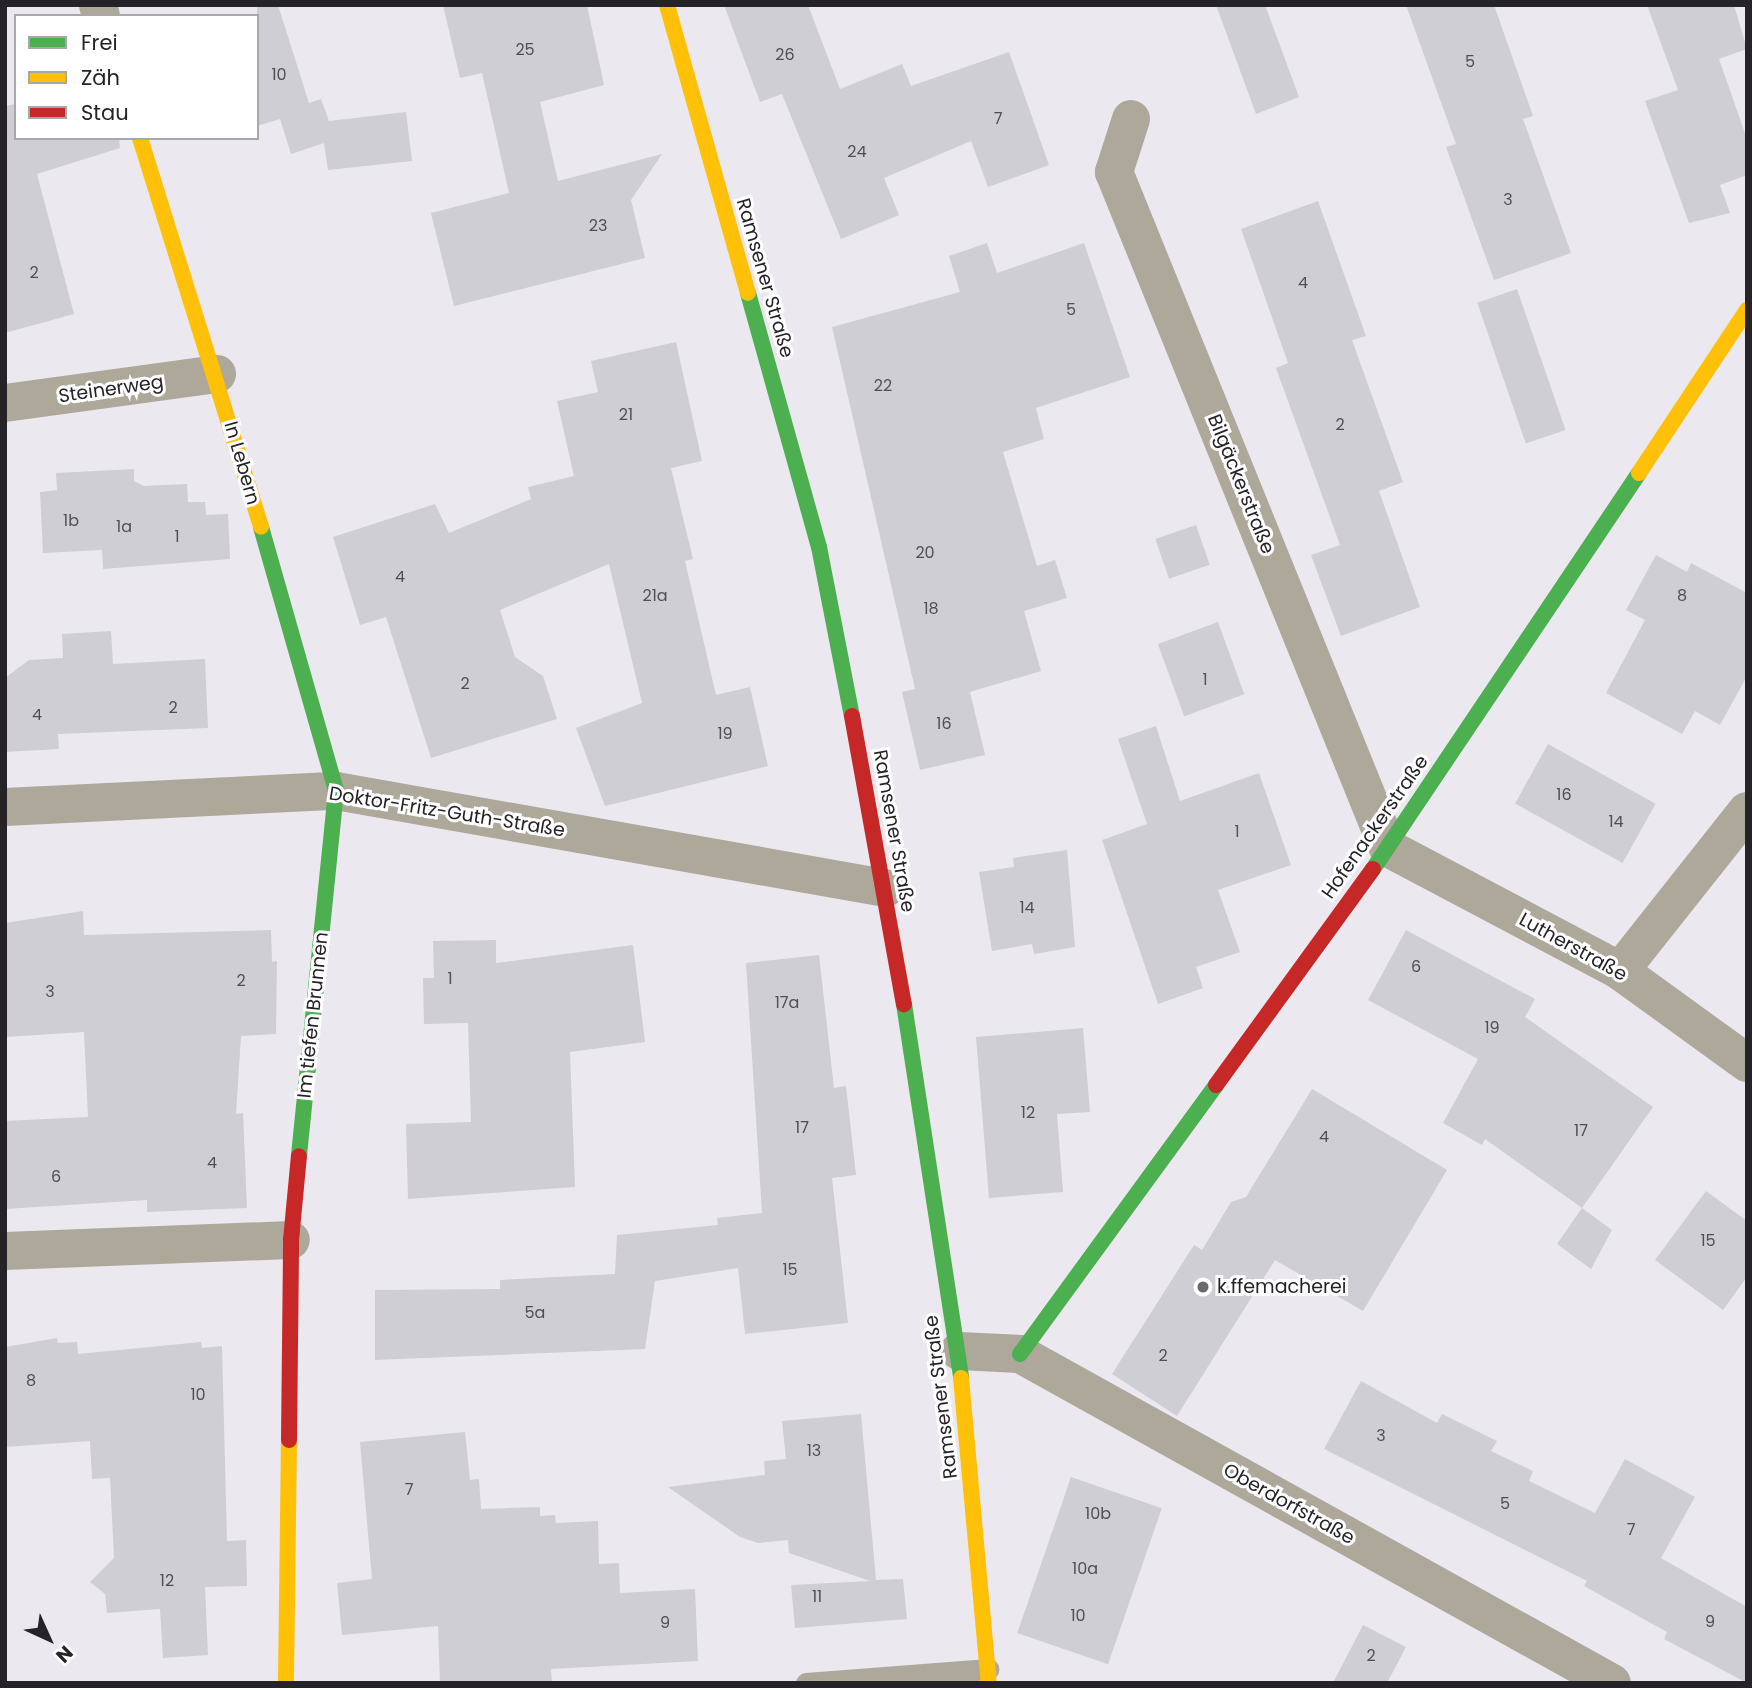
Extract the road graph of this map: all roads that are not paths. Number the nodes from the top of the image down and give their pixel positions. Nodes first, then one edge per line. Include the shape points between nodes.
1 (667, 5) edge
2 (1131, 119) dead end
3 (142, 140) edge
4 (1747, 310) edge
5 (217, 374) junction
6 (5, 403) edge
7 (336, 791) junction
8 (5, 807) edge
9 (1747, 811) edge
10 (1388, 848) junction
11 (885, 888) junction
12 (1620, 971) junction
13 (1747, 1063) edge
14 (291, 1240) junction
15 (5, 1251) edge
16 (960, 1351) junction
17 (1020, 1354) junction
18 (989, 1676) edge
19 (286, 1683) edge
20 (806, 1683) edge
21 (1612, 1683) edge

1 - 11 street, Ramsener Straße via 819,547
2 - 10 street, Bilgäckerstraße via 1114,172
3 - 5 street, In Lebern
4 - 10 street, Hofenackerstraße
5 - 6 street, Steinerweg
5 - 7 street, In Lebern
7 - 8 street, Doktor-Fritz-Guth-Straße
7 - 11 street, Doktor-Fritz-Guth-Straße
7 - 14 street, Im tiefen Brunnen
9 - 12 street
10 - 12 street, Lutherstraße
10 - 17 street, Hofenackerstraße
11 - 16 street, Ramsener Straße
12 - 13 street, Lutherstraße
14 - 15 street
14 - 19 street, Im tiefen Brunnen
16 - 17 street, Oberdorfstraße
16 - 18 street, Ramsener Straße
17 - 21 street, Oberdorfstraße
18 - 20 lane

